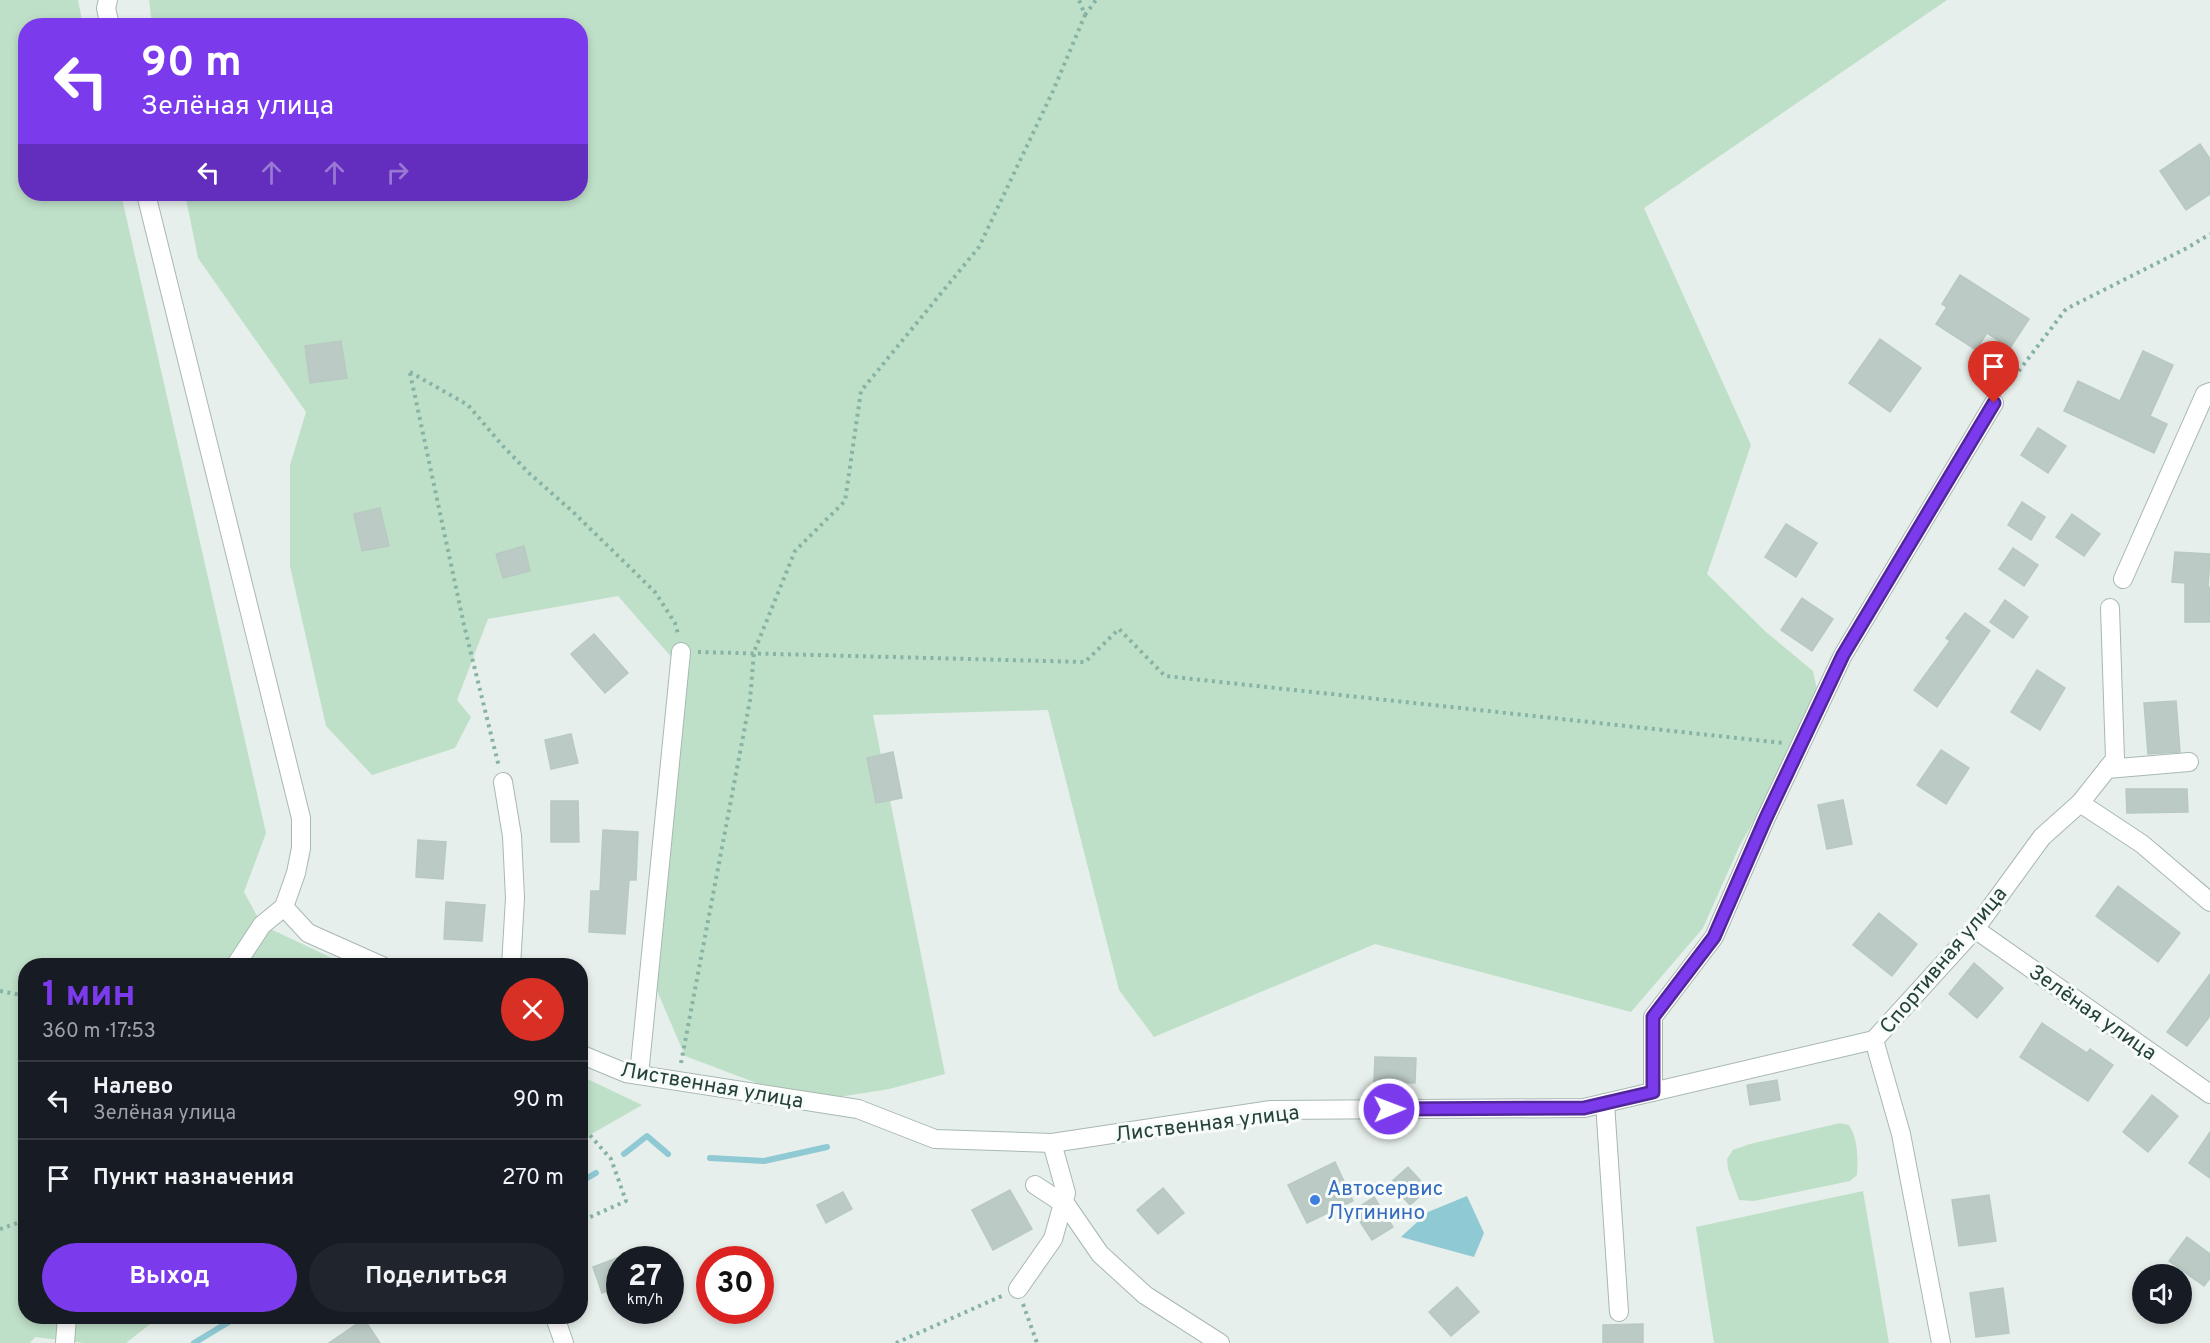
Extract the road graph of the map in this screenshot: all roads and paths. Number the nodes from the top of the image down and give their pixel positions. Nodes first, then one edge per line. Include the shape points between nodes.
1 (108, 0) edge
2 (1079, 0) edge
3 (1096, 0) edge
4 (1085, 15) junction
5 (108, 18) edge
6 (148, 201) edge
7 (2210, 234) edge
8 (2210, 392) edge
9 (1994, 403) joint
10 (2123, 579) dead end
11 (2110, 608) dead end
12 (681, 652) junction
13 (754, 652) junction
14 (1801, 745) junction
15 (2189, 762) dead end
16 (2107, 769) junction
17 (503, 782) joint
18 (2080, 803) junction
19 (2210, 902) edge
20 (284, 908) junction
21 (1975, 929) junction
22 (240, 958) edge
23 (364, 958) edge
24 (511, 958) edge
25 (0, 991) edge
26 (18, 994) edge
27 (1874, 1040) junction
28 (588, 1057) edge
29 (639, 1075) junction
30 (678, 1081) junction
31 (1653, 1092) junction
32 (2210, 1094) edge
33 (1605, 1103) junction
34 (588, 1133) edge
35 (1052, 1143) junction
36 (1035, 1185) dead end
37 (1063, 1203) junction
38 (588, 1218) edge
39 (18, 1223) edge
40 (0, 1229) edge
41 (1018, 1289) junction
42 (1619, 1312) dead end
43 (66, 1324) edge
44 (557, 1324) edge
45 (65, 1343) edge
46 (564, 1343) edge
47 (896, 1343) edge
48 (1037, 1343) edge
49 (1220, 1343) edge
50 (1941, 1343) edge

1 - 5 street
2 - 4 path
3 - 4 path
4 - 13 path via 979,247 861,391 845,501 795,551
6 - 20 street via 301,818 301,848
7 - 9 path via 2066,309
8 - 10 street via 2205,394
9 - 14 street via 1843,655
11 - 16 street, Спортивная улица via 2115,759
12 - 13 path
12 - 17 path via 675,623 655,592 530,474 468,405 410,372 464,625
12 - 29 street
13 - 14 path via 1085,662 1119,629 1165,676
13 - 30 path via 750,700
14 - 31 street via 1714,937 1653,1017
15 - 16 street
16 - 18 street, Спортивная улица
17 - 24 street via 512,836 515,898
18 - 19 street via 2142,844
18 - 21 street, Спортивная улица via 2042,837
20 - 22 street via 262,925
20 - 23 street via 308,933
21 - 27 street, Спортивная улица
21 - 32 street, Зелёная улица
25 - 26 path
27 - 31 street, Лиственная улица
27 - 50 street, Спортивная улица via 1901,1134
28 - 29 street, Лиственная улица
29 - 30 street, Лиственная улица
30 - 35 street, Лиственная улица via 858,1109 935,1139
31 - 33 street, Лиственная улица via 1625,1095
33 - 35 street, Лиственная улица via 1584,1108 1271,1110
33 - 42 street
34 - 38 path via 611,1159 626,1201
35 - 37 street via 1066,1193
36 - 37 street
37 - 41 street via 1053,1239
37 - 49 street via 1100,1254 1145,1295
39 - 40 path
41 - 47 path
41 - 48 path
43 - 45 street
44 - 46 street

